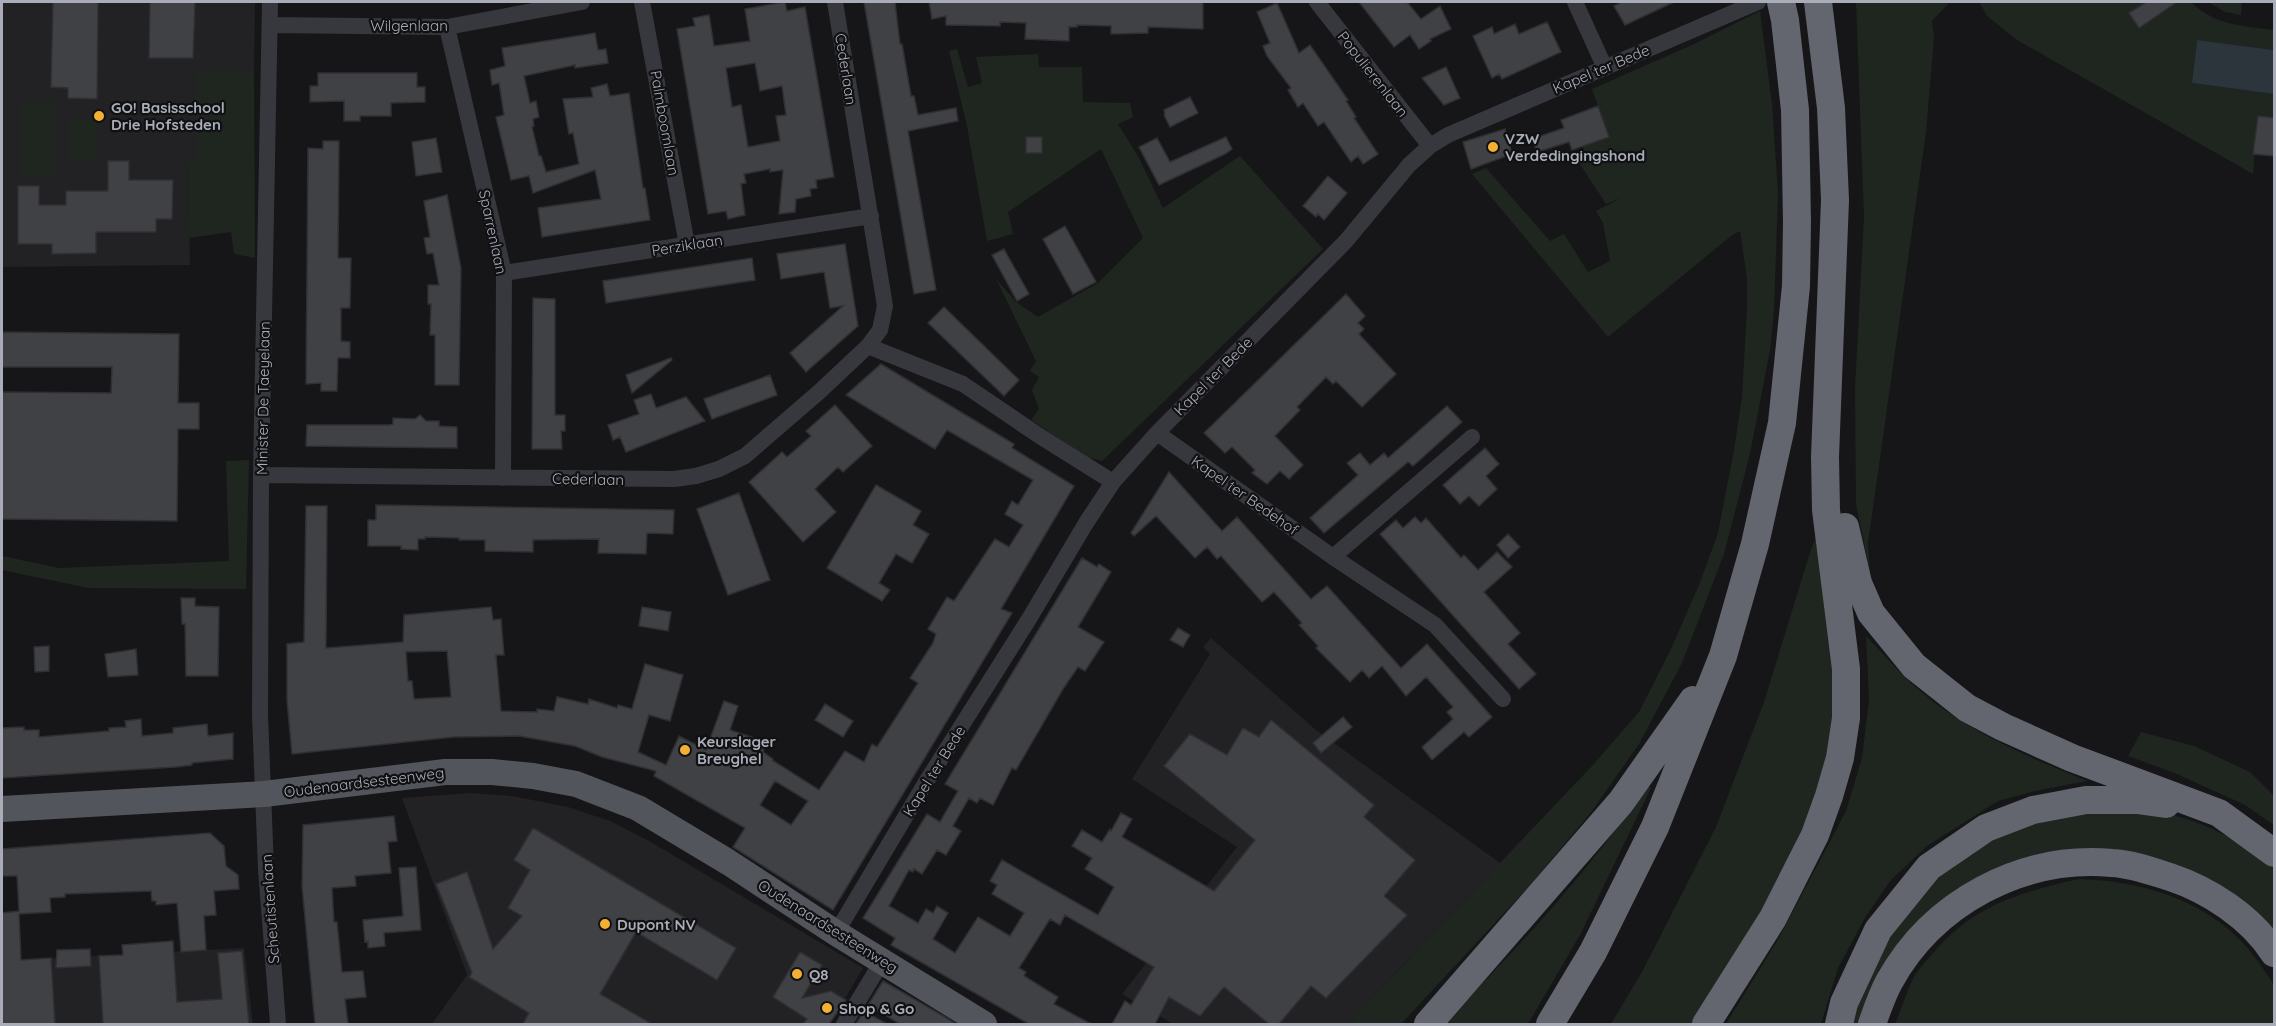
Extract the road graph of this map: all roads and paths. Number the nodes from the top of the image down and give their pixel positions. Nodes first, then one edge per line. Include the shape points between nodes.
1 (270, 2) edge
2 (582, 2) edge
3 (642, 2) edge
4 (835, 2) edge
5 (1317, 2) edge
6 (1575, 2) edge
7 (1758, 2) edge
8 (1782, 2) edge
9 (1820, 15) edge
10 (270, 25) junction
11 (447, 27) junction
12 (1605, 68) junction
13 (1430, 146) junction
14 (871, 216) junction
15 (687, 244) junction
16 (504, 273) junction
17 (868, 346) junction
18 (1828, 375) junction
19 (1157, 432) junction
20 (1472, 437) dead end
21 (261, 474) junction
22 (503, 478) junction
23 (1113, 482) junction
24 (1333, 557) junction
25 (1723, 656) junction
26 (1503, 699) dead end
27 (264, 794) junction
28 (2, 809) edge
29 (2218, 813) junction
30 (2274, 853) edge
31 (836, 933) junction
32 (2274, 953) edge
33 (883, 960) junction
34 (278, 1024) edge
35 (844, 1024) edge
36 (984, 1024) edge
37 (1428, 1024) edge
38 (1550, 1024) edge
39 (1706, 1024) edge
40 (1839, 1024) edge
41 (1872, 1024) edge

1 - 10 street, Minister De Taeyelaan
2 - 11 street, Wilgenlaan
3 - 15 street, Palmboomlaan
4 - 14 street, Cederlaan
5 - 13 street, Populierenlaan
6 - 12 street
7 - 12 street, Kapel ter Bede
8 - 25 highway via 1794,110 1796,286 1782,423 1755,544
9 - 18 highway via 1831,108 1834,200
10 - 11 street, Wilgenlaan
10 - 21 street, Minister De Taeyelaan
11 - 16 street, Sparrenlaan
12 - 13 street, Kapel ter Bede
13 - 19 street, Kapel ter Bede via 1409,165 1346,242
14 - 15 street, Perziklaan
14 - 17 street, Cederlaan via 885,306 880,330
15 - 16 street, Perziklaan
16 - 22 street, Sparrenlaan
17 - 22 street, Cederlaan via 768,438 719,469 674,479
17 - 23 street via 963,384
18 - 29 highway via 1835,397 1838,483 1858,583 1870,613 1914,666 1967,708 2003,727 2072,758
18 - 39 highway via 1826,510 1846,669 1846,718 1840,758 1797,874
19 - 23 street, Kapel ter Bede
19 - 24 street, Kapel ter Bedehof
20 - 24 street
21 - 22 street, Cederlaan
21 - 27 street, Minister De Taeyelaan via 260,715
23 - 31 street, Kapel ter Bede
24 - 26 street, Kapel ter Bedehof via 1435,625
25 - 37 highway via 1621,802
25 - 38 highway via 1655,827 1593,952
27 - 28 main road, Oudenaardsesteenweg
27 - 31 main road, Oudenaardsesteenweg via 445,772 502,773 576,783 638,808
27 - 34 street, Scheutistenlaan
29 - 30 highway
29 - 40 highway via 2137,800 2086,800 2033,810 1986,828 1929,867 1878,930 1844,1004
31 - 33 main road, Oudenaardsesteenweg
32 - 41 highway via 2249,924 2219,900 2184,881 2114,863 2049,865 1992,885 1944,915 1889,982
33 - 35 street
33 - 36 main road, Oudenaardsesteenweg

